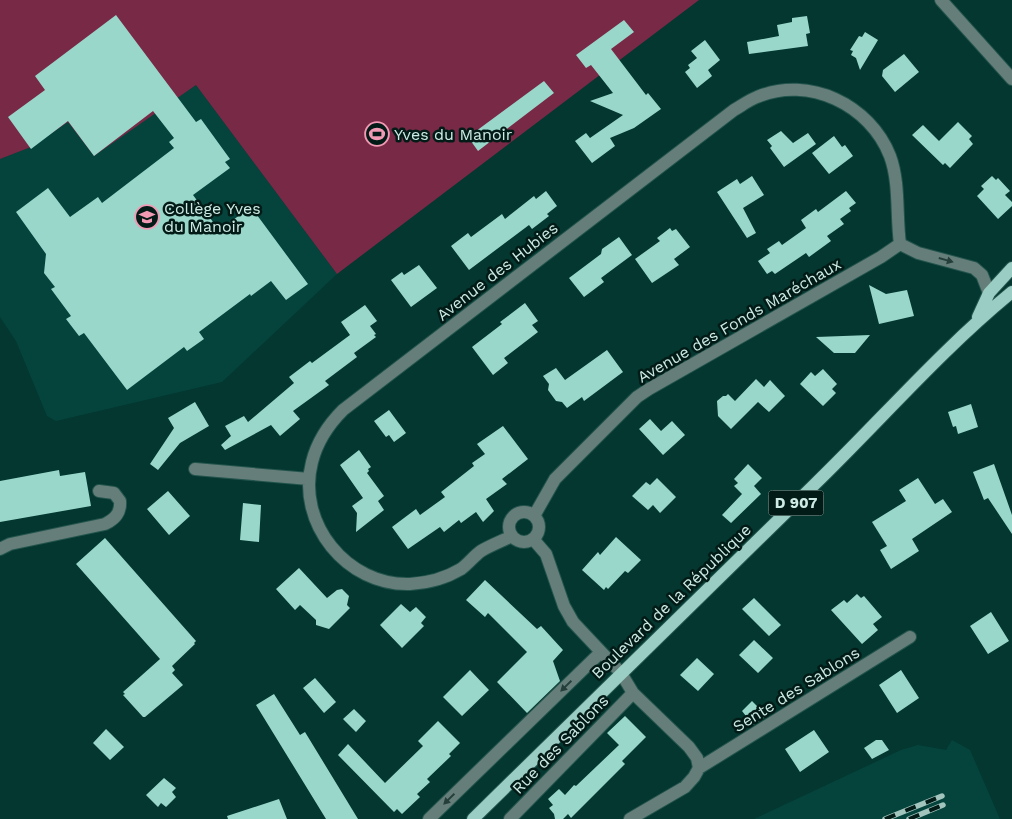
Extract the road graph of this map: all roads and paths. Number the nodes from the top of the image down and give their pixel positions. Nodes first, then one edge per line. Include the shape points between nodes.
1 (941, 0) edge
2 (1012, 79) edge
3 (900, 244) junction
4 (1012, 268) edge
5 (989, 292) junction
6 (1012, 292) edge
7 (976, 321) junction
8 (195, 469) dead end
9 (309, 479) junction
10 (99, 491) dead end
11 (534, 516) junction
12 (512, 536) junction
13 (533, 539) junction
14 (0, 549) edge
15 (910, 637) dead end
16 (601, 652) junction
17 (616, 677) junction
18 (633, 693) junction
19 (699, 768) junction
20 (429, 819) edge
21 (473, 819) edge
22 (510, 819) edge
23 (630, 819) edge

1 - 2 street
3 -> 5 street via 918,253 974,268 982,275
3 - 9 street, Avenue des Hubies via 890,157 881,138 865,118 846,104 817,92 773,92 757,97 734,110 343,410 319,442
3 - 11 street, Avenue des Fonds Maréchaux via 637,397 555,479
4 - 5 main road, Boulevard de la République / D 907
5 - 7 main road, Boulevard de la République / D 907
6 - 7 main road, Boulevard de la République / D 907
7 - 17 main road, Boulevard de la République / D 907 via 816,484
8 - 9 street
9 - 12 street, Avenue des Hubies via 310,502 330,545 356,569 374,577 411,584 433,580 462,568 481,552
10 - 14 street via 114,493 120,501 119,513 111,521
11 - 12 street via 525,512 512,518 509,528
11 - 13 street via 539,528
12 - 13 street via 525,542
13 - 16 street via 546,554 568,614
15 - 19 street, Sente des Sablons
16 - 17 street
16 -> 20 street
17 - 18 street, Rue des Sablons
17 - 21 main road, Boulevard de la République / D 907
18 - 19 street, Rue des Sablons via 689,747
18 - 22 street, Rue des Sablons
19 - 23 street via 685,787

